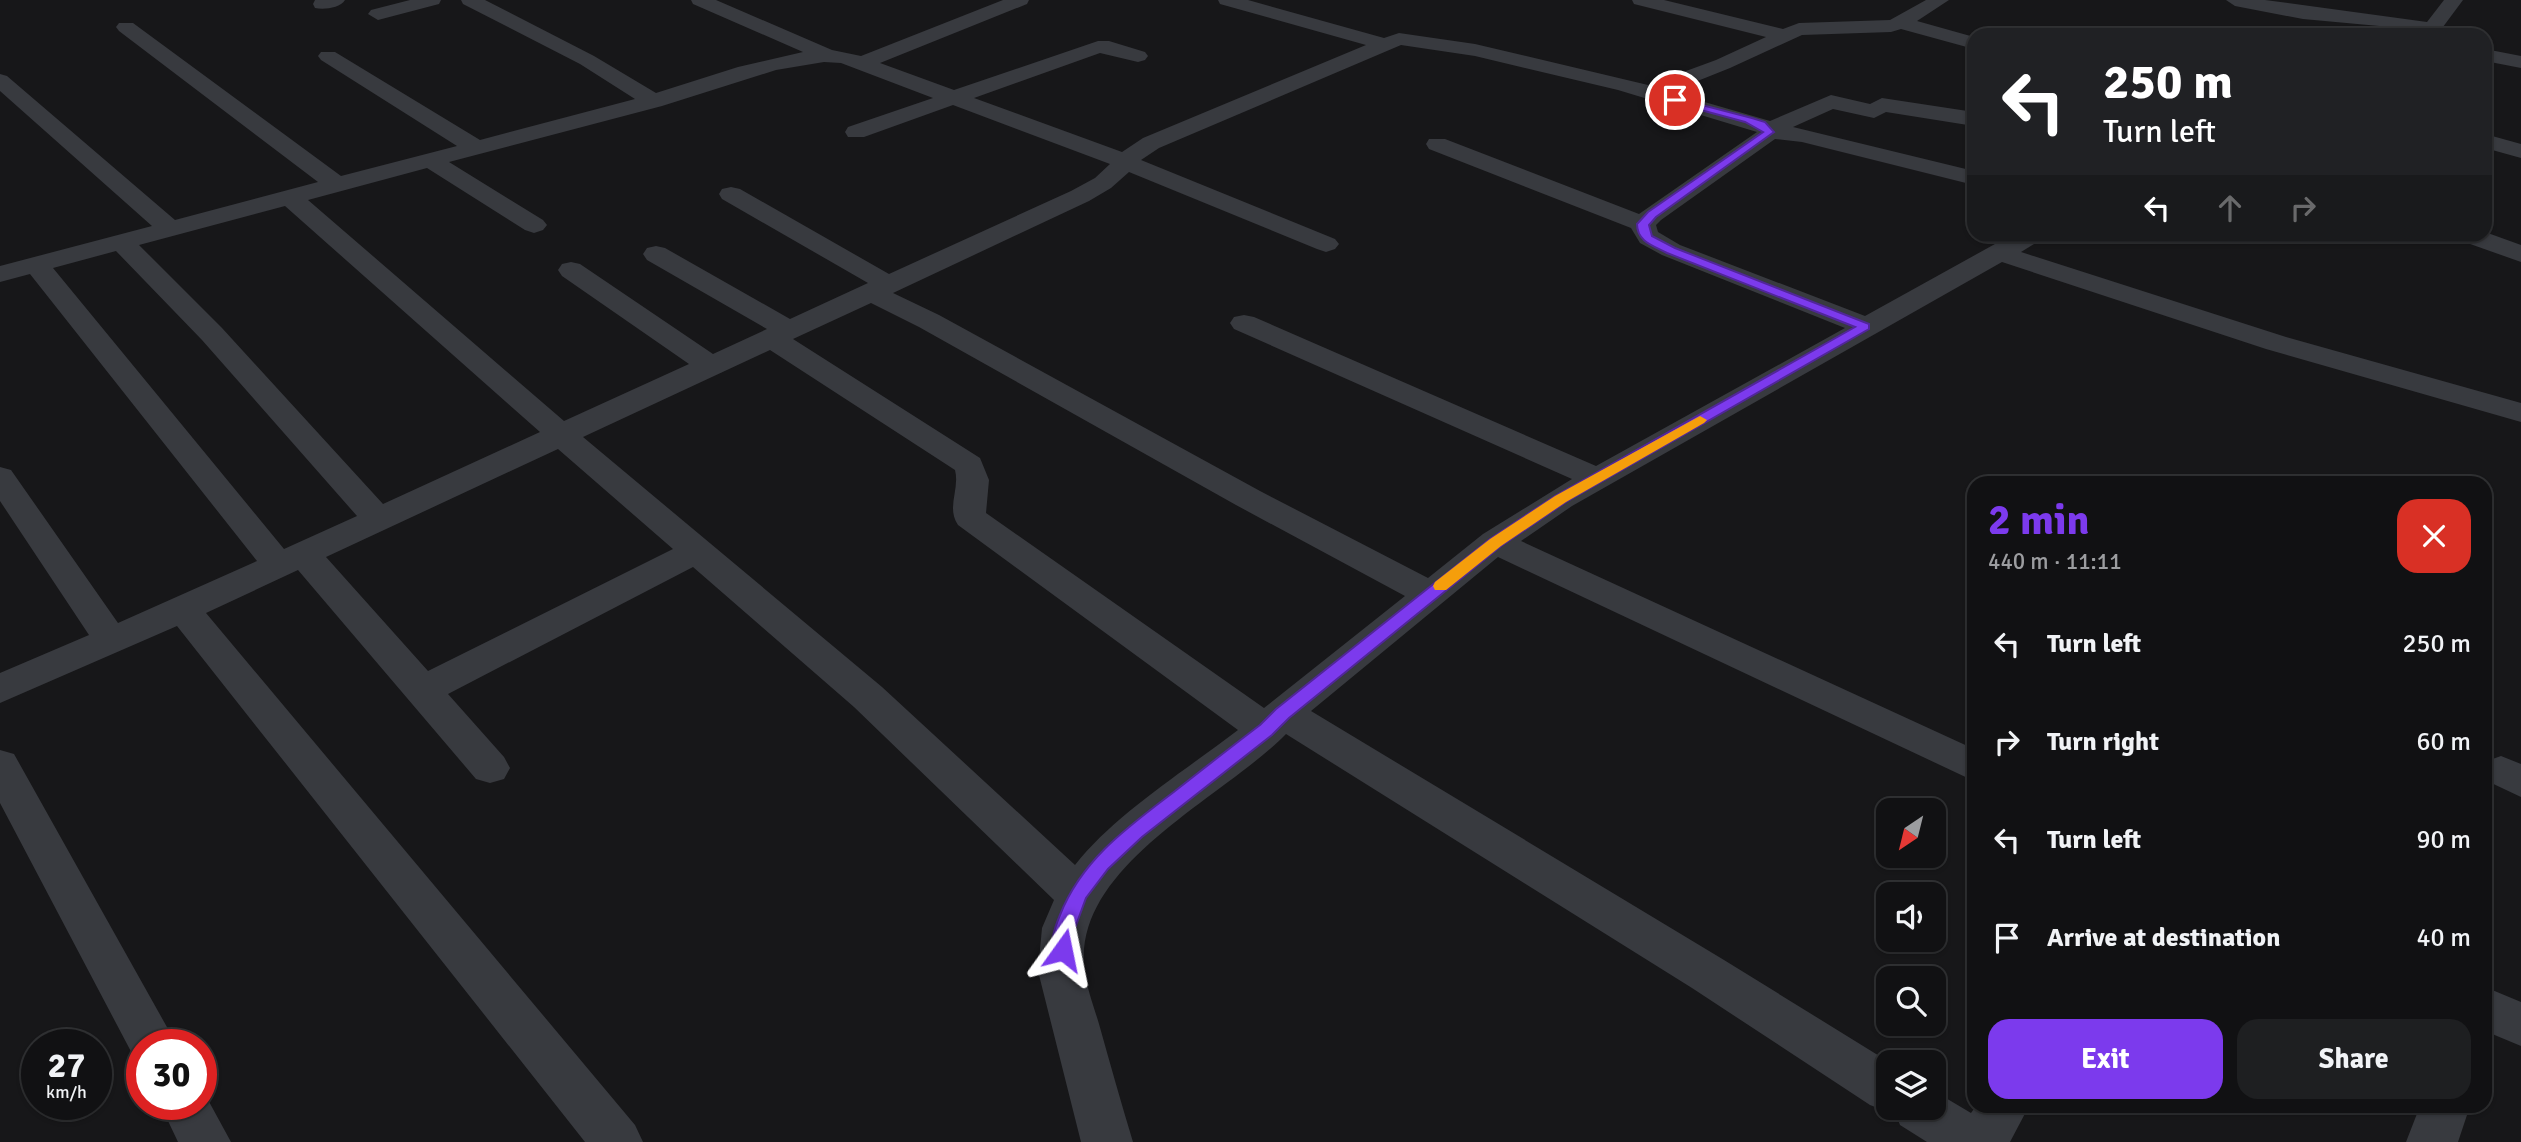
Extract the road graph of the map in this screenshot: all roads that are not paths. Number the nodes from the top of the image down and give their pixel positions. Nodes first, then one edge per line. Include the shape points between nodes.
1 (432, 0) edge
2 (470, 0) edge
3 (700, 0) edge
4 (1020, 0) edge
5 (1227, 0) edge
6 (1641, 0) edge
7 (1940, 0) edge
8 (2235, 0) edge
9 (2454, 0) edge
10 (378, 14) dead end
11 (2320, 16) junction
12 (1901, 23) junction
13 (126, 27) dead end
14 (2364, 28) edge
15 (2416, 28) edge
16 (2432, 28) edge
17 (1782, 35) junction
18 (1967, 41) edge
19 (1383, 44) junction
20 (824, 54) junction
21 (328, 56) dead end
22 (1138, 56) dead end
23 (2492, 56) edge
24 (2521, 62) edge
25 (862, 63) junction
26 (0, 80) edge
27 (1649, 92) junction
28 (953, 98) junction
29 (654, 101) junction
30 (1967, 118) edge
31 (1769, 131) junction
32 (856, 132) dead end
33 (2492, 143) edge
34 (1437, 144) dead end
35 (477, 148) junction
36 (2521, 150) edge
37 (430, 160) junction
38 (1126, 162) junction
39 (1967, 176) edge
40 (337, 185) junction
41 (731, 194) dead end
42 (290, 197) junction
43 (1643, 224) junction
44 (534, 225) dead end
45 (171, 229) junction
46 (121, 242) junction
47 (2019, 242) edge
48 (2487, 242) edge
49 (1326, 244) dead end
50 (0, 248) edge
51 (1999, 253) junction
52 (656, 254) dead end
53 (2521, 254) edge
54 (18, 269) edge
55 (571, 270) dead end
56 (879, 288) junction
57 (1244, 323) dead end
58 (1865, 326) junction
59 (780, 334) junction
60 (710, 366) junction
61 (2521, 413) edge
62 (561, 435) junction
63 (0, 477) edge
64 (1597, 478) junction
65 (378, 519) junction
66 (1495, 542) junction
67 (698, 550) junction
68 (291, 559) junction
69 (1430, 594) junction
70 (183, 609) junction
71 (111, 640) junction
72 (0, 689) edge
73 (422, 691) junction
74 (1274, 722) junction
75 (1967, 763) edge
76 (0, 765) edge
77 (490, 768) dead end
78 (1078, 895) junction
79 (2492, 1011) edge
80 (2521, 1025) edge
81 (144, 1029) edge
82 (1876, 1081) edge
83 (2000, 1113) edge
84 (2442, 1113) edge
85 (193, 1120) edge
86 (1937, 1120) edge
87 (205, 1142) edge
88 (617, 1142) edge
89 (1107, 1142) edge
90 (1972, 1142) edge
91 (1982, 1142) edge
92 (2432, 1142) edge

1 - 10 street
2 - 29 street via 587,60
3 - 20 street
4 - 25 street
5 - 19 street
6 - 17 street
7 - 12 street
8 - 11 street
9 - 16 street
11 - 14 street
11 - 15 street via 2390,20
12 - 17 street via 1817,26
12 - 18 street
13 - 40 street
17 - 27 street
19 - 27 street via 1408,39 1475,50
19 - 38 street via 1151,143
20 - 25 street
20 - 29 street
21 - 35 street
22 - 28 street via 1098,47
23 - 24 street
25 - 28 street
26 - 45 street
27 - 31 street via 1749,120
28 - 32 street
28 - 38 street
29 - 35 street
30 - 31 street via 1882,105 1874,111 1831,102
31 - 39 street
31 - 43 street
33 - 36 street
34 - 43 street
35 - 37 street
37 - 40 street
37 - 44 street
38 - 49 street
38 - 56 street via 1080,196
40 - 42 street
41 - 56 street
42 - 45 street
42 - 62 street
43 - 58 street via 1648,238 1671,250
45 - 46 street
46 - 54 street
46 - 65 street via 212,334
47 - 51 street
48 - 53 street
50 - 54 street
51 - 58 street
51 - 61 street via 2276,343
52 - 59 street
54 - 68 street
55 - 60 street
56 - 59 street
56 - 69 street via 1248,498
57 - 64 street
58 - 64 street
59 - 60 street
59 - 74 street via 969,465 974,475 970,518
60 - 62 street
62 - 65 street
62 - 67 street
63 - 71 street
64 - 66 street
65 - 68 street
66 - 69 street
66 - 75 street
67 - 73 street
67 - 78 street via 868,697
68 - 70 street
68 - 73 street
69 - 74 street
70 - 71 street
70 - 88 street
71 - 72 street
73 - 77 street
74 - 78 street via 1136,831 1101,864
74 - 82 street via 1708,974
76 - 81 street
78 - 89 street via 1065,928 1061,971
79 - 80 street
83 - 91 street
84 - 92 street
85 - 87 street
86 - 90 street

